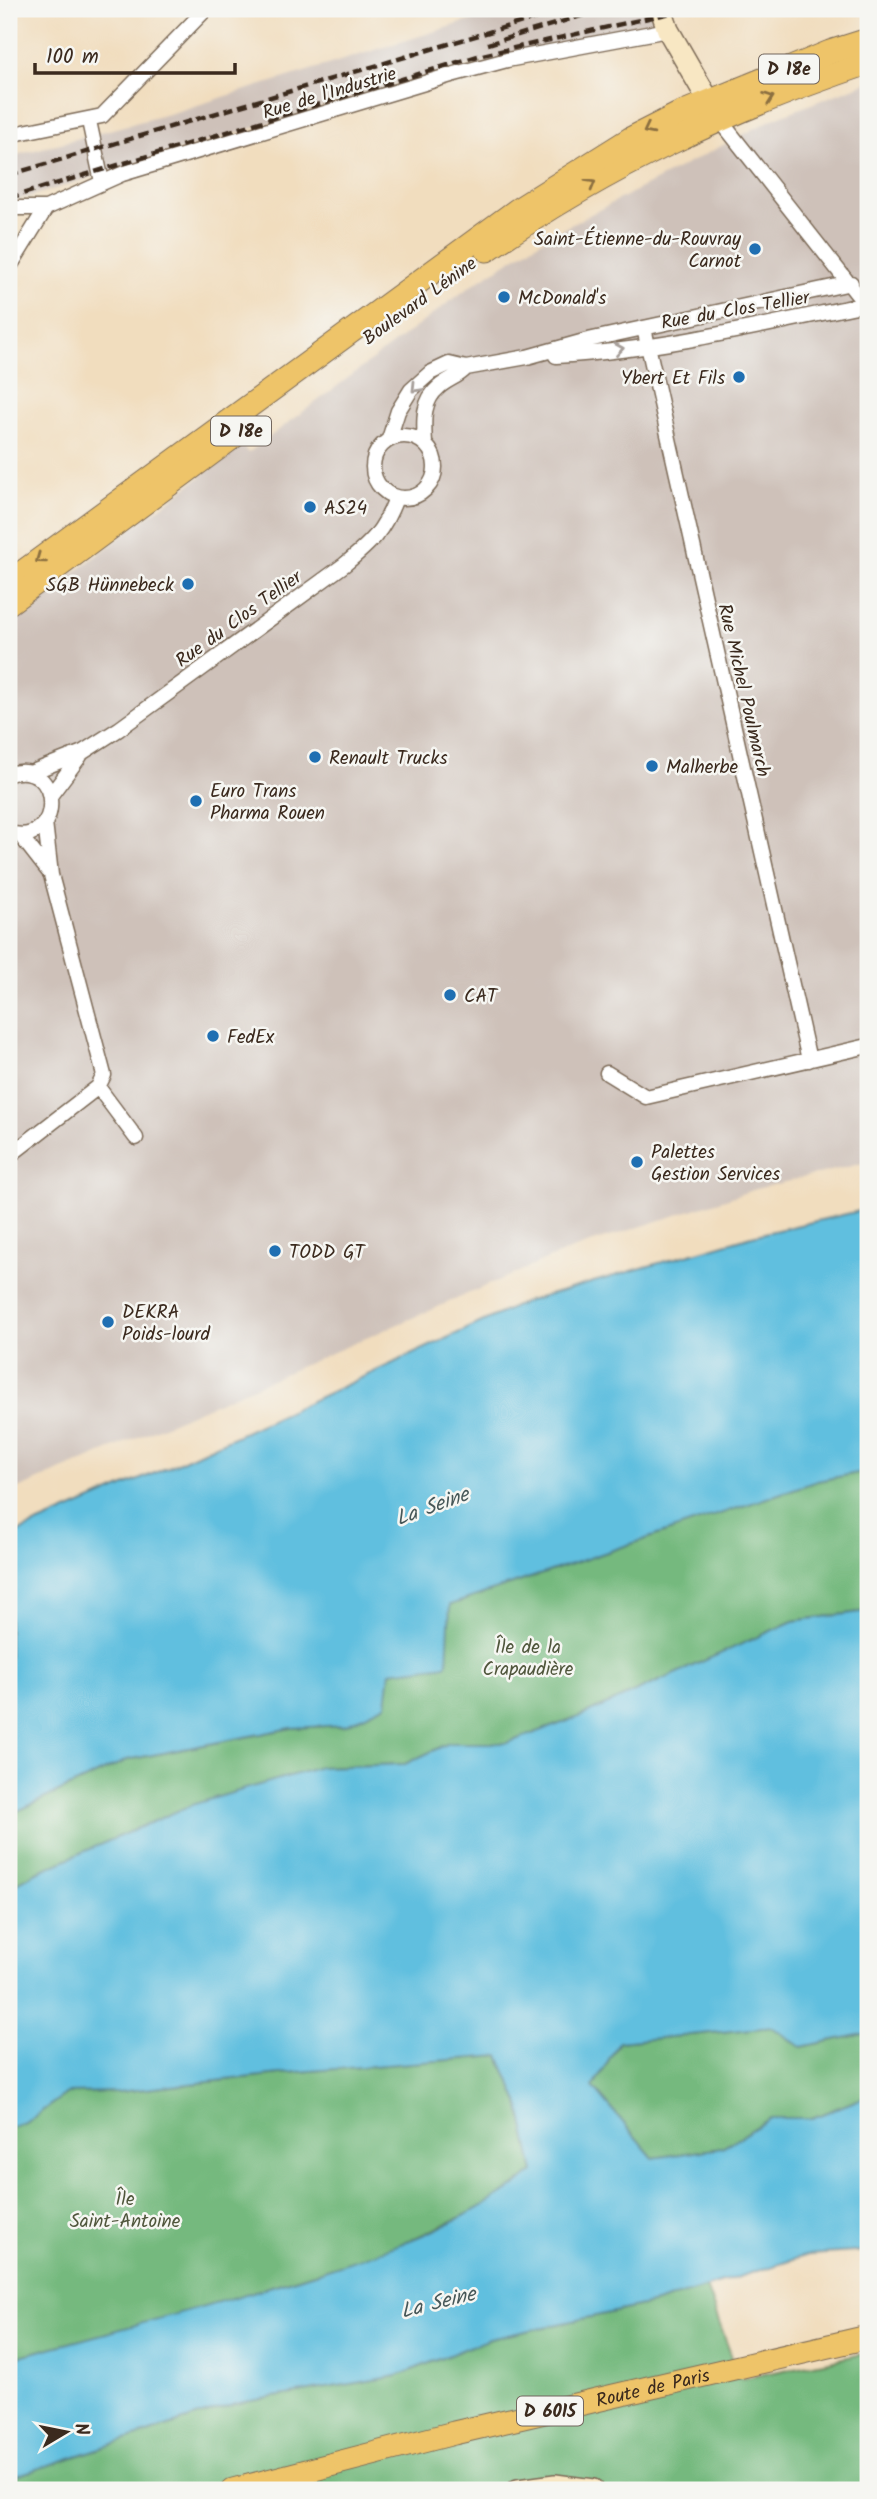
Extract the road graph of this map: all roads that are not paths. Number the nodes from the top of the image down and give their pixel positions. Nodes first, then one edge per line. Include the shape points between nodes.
1 (206, 9) edge
2 (661, 9) edge
3 (668, 30) junction
4 (868, 40) edge
5 (868, 63) edge
6 (715, 110) junction
7 (89, 121) junction
8 (9, 135) edge
9 (102, 182) junction
10 (9, 208) edge
11 (46, 208) junction
12 (9, 268) edge
13 (851, 283) junction
14 (867, 306) edge
15 (644, 328) junction
16 (648, 345) junction
17 (527, 357) junction
18 (466, 368) junction
19 (389, 439) junction
20 (425, 444) junction
21 (397, 498) junction
22 (9, 582) edge
23 (9, 603) edge
24 (83, 752) junction
25 (30, 773) junction
26 (9, 774) edge
27 (50, 796) junction
28 (45, 822) junction
29 (14, 834) edge
30 (51, 875) junction
31 (868, 1046) edge
32 (809, 1060) junction
33 (607, 1073) dead end
34 (98, 1087) junction
35 (136, 1138) dead end
36 (9, 1156) edge
37 (868, 2337) edge
38 (233, 2490) edge
39 (518, 2490) edge
40 (593, 2490) edge

1 - 7 street via 102,116
2 - 3 street
3 - 6 street
3 - 9 street, Rue de l'Industrie via 485,66
4 - 6 main road, D 18e
6 -> 5 main road, Boulevard Lénine / D 18e via 758,102
6 - 13 street via 745,155
6 -> 22 main road, Boulevard Lénine / D 18e via 630,139 517,210
23 -> 6 main road, Boulevard Lénine / D 18e via 532,219 688,132
7 - 8 street
7 - 9 street
9 - 11 street, Rue de l'Industrie
10 - 11 street, Rue de l'Industrie
11 - 12 street
13 - 14 street
13 - 15 street, Rue du Clos Tellier
14 - 16 street, Rue du Clos Tellier
15 - 16 street, Rue Michel Poulmarch
15 - 17 street, Rue du Clos Tellier
17 -> 16 street, Rue du Clos Tellier
16 - 32 street, Rue Michel Poulmarch
17 - 18 street, Rue du Clos Tellier
18 -> 19 street, Rue du Clos Tellier via 449,364 411,390
18 - 20 street, Rue du Clos Tellier via 427,402
19 - 20 street via 407,435
19 - 21 street, Rue du Clos Tellier via 376,451 372,472 380,488
20 - 21 street, Rue du Clos Tellier via 435,462 431,482 416,496
21 - 24 street, Rue du Clos Tellier via 375,540
24 - 25 street, Rue du Clos Tellier
24 - 27 street, Rue du Clos Tellier
25 - 26 street, Rue du Clos Tellier
25 - 27 street via 43,782
27 - 28 street, Rue du Clos Tellier
28 - 29 street, Rue du Clos Tellier via 36,831
28 - 30 street, Rue du Clos Tellier
29 - 30 street, Rue du Clos Tellier
30 - 34 street, Rue du Clos Tellier via 103,1067
31 - 32 street
32 - 33 street via 646,1097
34 - 35 street
34 - 36 street
37 - 38 main road, Route de Paris / D 6015 via 454,2433
39 - 40 street via 555,2485

